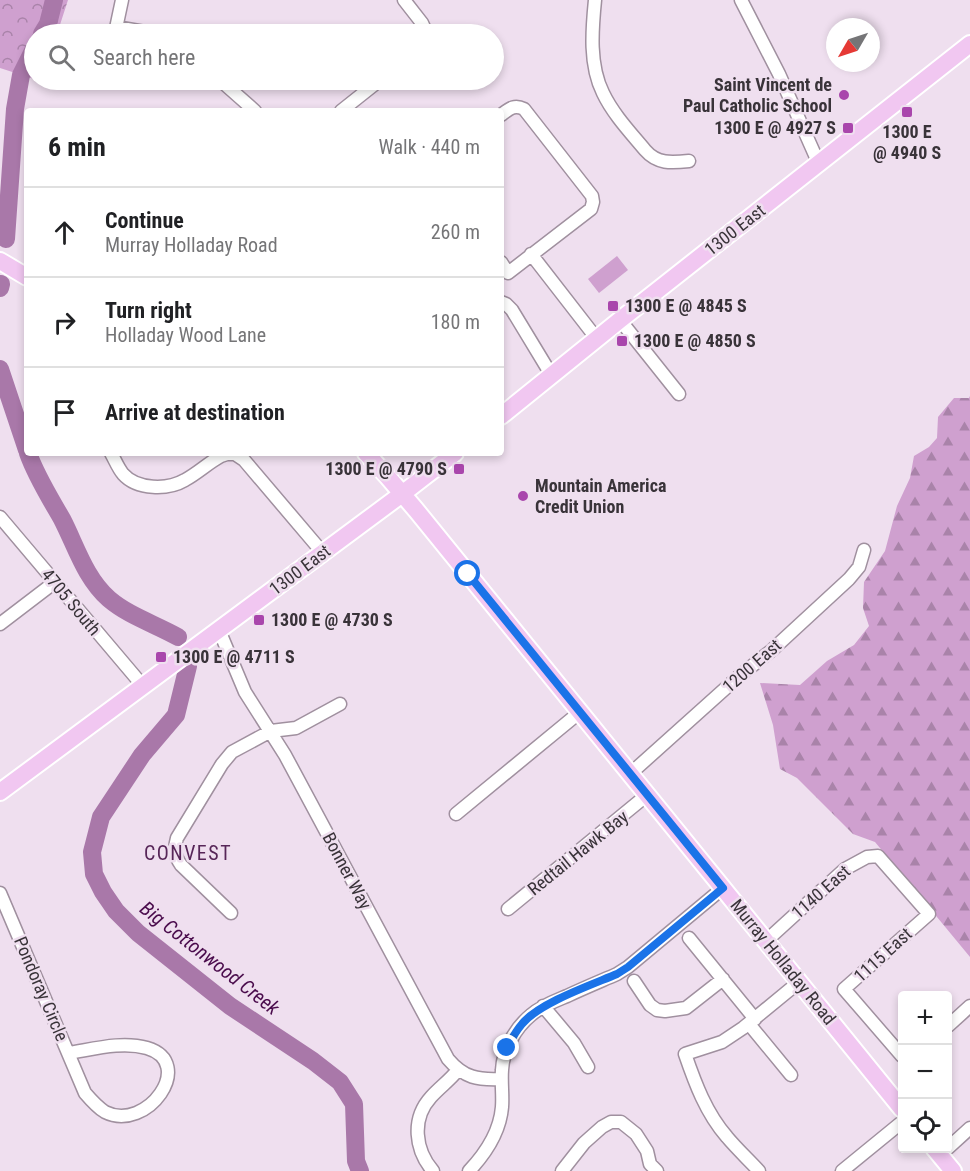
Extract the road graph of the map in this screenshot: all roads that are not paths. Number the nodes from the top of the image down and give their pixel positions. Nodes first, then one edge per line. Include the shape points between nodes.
1 (122, 0) edge
2 (404, 0) edge
3 (596, 0) edge
4 (741, 0) edge
5 (117, 24) edge
6 (422, 24) edge
7 (970, 44) edge
8 (231, 90) edge
9 (367, 90) edge
10 (252, 108) edge
11 (345, 108) edge
12 (504, 113) edge
13 (689, 161) dead end
14 (819, 164) junction
15 (531, 255) junction
16 (0, 261) edge
17 (504, 267) edge
18 (24, 275) edge
19 (504, 303) edge
20 (620, 320) junction
21 (597, 339) junction
22 (552, 376) junction
23 (679, 394) dead end
24 (504, 414) edge
25 (113, 456) edge
26 (222, 456) edge
27 (238, 456) edge
28 (369, 456) edge
29 (451, 456) edge
30 (402, 494) junction
31 (0, 517) edge
32 (864, 550) dead end
33 (323, 553) junction
34 (55, 582) junction
35 (0, 624) edge
36 (219, 630) junction
37 (143, 686) junction
38 (340, 704) dead end
39 (580, 712) junction
40 (271, 731) junction
41 (630, 774) junction
42 (0, 792) edge
43 (647, 795) junction
44 (456, 814) dead end
45 (723, 888) junction
46 (0, 893) edge
47 (508, 909) dead end
48 (231, 913) dead end
49 (929, 914) joint
50 (689, 938) dead end
51 (766, 941) junction
52 (723, 979) junction
53 (633, 981) dead end
54 (799, 982) junction
55 (543, 1006) junction
56 (970, 1006) edge
57 (752, 1021) junction
58 (952, 1022) edge
59 (898, 1050) edge
60 (69, 1053) junction
61 (588, 1067) dead end
62 (458, 1070) junction
63 (791, 1075) dead end
64 (501, 1079) junction
65 (898, 1103) edge
66 (898, 1126) edge
67 (970, 1128) edge
68 (952, 1142) edge
69 (944, 1153) edge
70 (433, 1171) edge
71 (469, 1171) edge
72 (562, 1171) edge
73 (657, 1171) edge
74 (759, 1171) edge
75 (843, 1171) edge
76 (953, 1171) edge

1 - 5 street
2 - 6 street
3 - 13 street via 593,52 607,101 652,157 662,162
4 - 14 street
7 - 14 main road, 1300 East
8 - 10 street
9 - 11 street
12 - 15 street via 513,107 524,109 593,199 591,209
14 - 20 main road, 1300 East
15 - 17 street via 508,273
15 - 21 street
16 - 18 main road
19 - 22 street
20 - 21 main road, 1300 East
20 - 23 street
21 - 22 main road, 1300 East
22 - 24 main road, 1300 East
25 - 26 street via 128,479 153,487 178,483
27 - 33 street
28 - 30 main road, Murray Holladay Road
29 - 30 main road, 1300 East
30 - 33 main road, 1300 East
30 - 39 main road, Murray Holladay Road
31 - 34 street, 4705 South
32 - 41 street, 1200 East via 859,567 849,579
33 - 36 main road, 1300 East
34 - 35 street
34 - 37 street, 4705 South
36 - 37 main road, 1300 East
36 - 40 street, Bonner Way via 245,692
37 - 42 main road, 1300 East
38 - 40 street via 296,728
39 - 41 main road, Murray Holladay Road
39 - 44 street
40 - 48 street via 227,758 174,849 181,865
40 - 62 street, Bonner Way via 437,1040
41 - 43 main road, Murray Holladay Road
43 - 45 main road, Murray Holladay Road
43 - 47 street, Redtail Hawk Bay
45 - 51 main road, Murray Holladay Road
45 - 55 street via 628,967
46 - 60 street, Pondoray Circle
49 - 51 street, 1140 East via 878,856 867,857 845,869
49 - 59 street, 1115 East via 844,989
50 - 52 street
51 - 54 main road, Murray Holladay Road
52 - 53 street via 686,1008 665,1011 651,1005
52 - 57 street
54 - 57 street
54 - 65 main road, Murray Holladay Road
55 - 61 street via 574,1042
55 - 64 street via 516,1032 507,1048
56 - 58 street
57 - 63 street
57 - 74 street via 722,1041 685,1054 716,1123
60 - 60 street, Pondoray Circle via 120,1045 145,1048 162,1057 169,1076 156,1100 146,1108 127,1116 107,1113 85,1093
62 - 64 street via 475,1078
62 - 70 street via 420,1115 418,1140
64 - 71 street via 502,1108 495,1134
66 - 75 street
67 - 68 street
69 - 76 main road
72 - 73 street via 584,1143 611,1122 621,1122 636,1134

